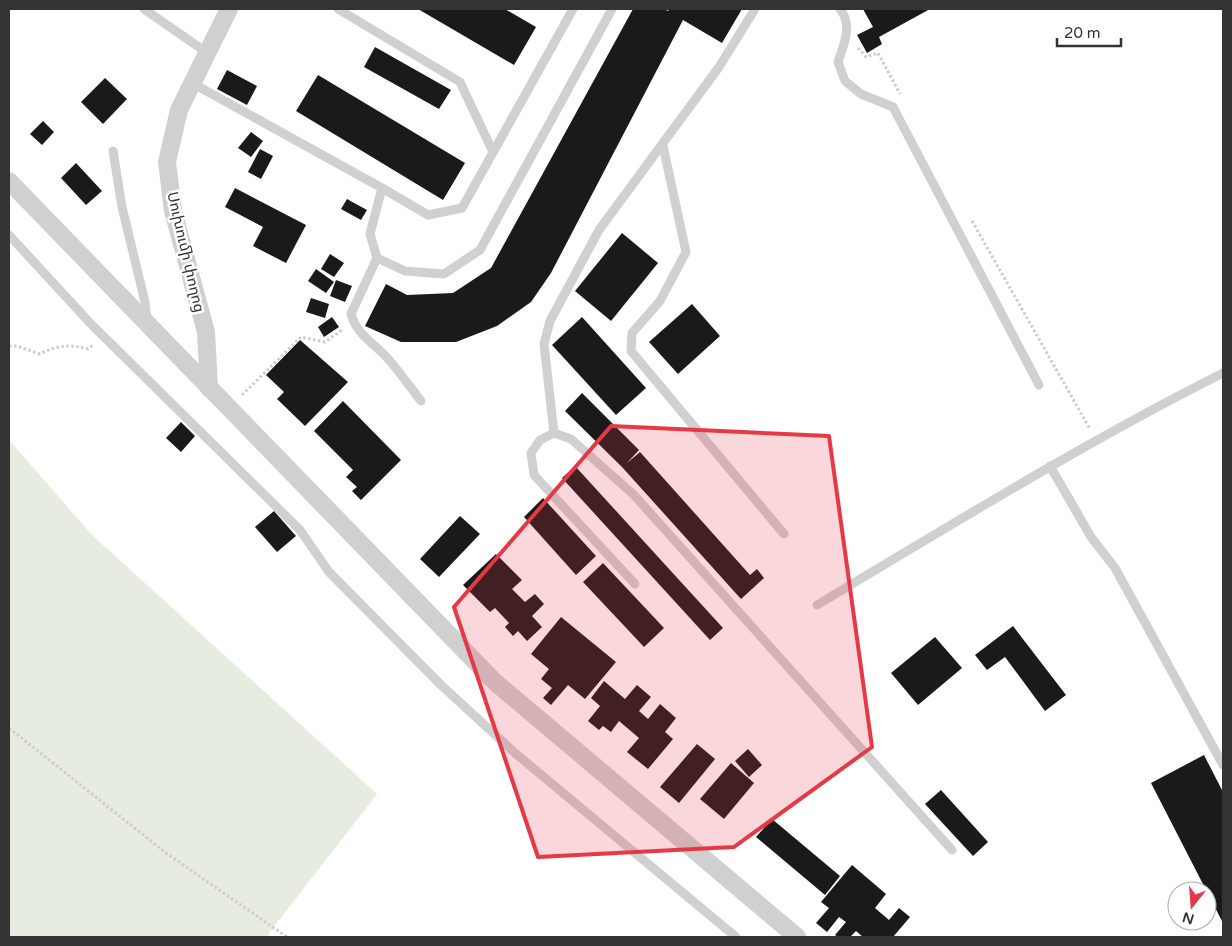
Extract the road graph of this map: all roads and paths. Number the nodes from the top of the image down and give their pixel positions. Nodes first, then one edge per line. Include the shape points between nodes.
1 (144, 9) edge
2 (229, 9) edge
3 (338, 9) edge
4 (573, 9) edge
5 (612, 9) edge
6 (755, 9) edge
7 (840, 9) edge
8 (206, 52) junction
9 (192, 83) junction
10 (662, 146) junction
11 (113, 151) dead end
12 (493, 152) junction
13 (9, 180) edge
14 (382, 188) junction
15 (9, 235) edge
16 (377, 258) junction
17 (351, 314) junction
18 (148, 324) junction
19 (102, 335) junction
20 (9, 346) edge
21 (1223, 373) edge
22 (1039, 385) dead end
23 (209, 388) junction
24 (421, 401) dead end
25 (229, 408) junction
26 (554, 433) junction
27 (1050, 466) junction
28 (784, 534) dead end
29 (635, 584) dead end
30 (817, 605) dead end
31 (9, 728) edge
32 (1223, 765) edge
33 (952, 850) dead end
34 (287, 937) edge
35 (736, 937) edge
36 (797, 937) edge

1 - 8 lane
2 - 8 street, Սուխումի փողոց
3 - 12 lane via 460,82
4 - 12 lane
5 - 16 lane via 480,250 444,274 405,271
6 - 10 lane
7 - 22 lane via 844,14 847,37 838,62 844,81 861,94 893,108
8 - 9 street, Սուխումի փողոց
9 - 14 lane
9 - 23 street, Սուխումի փողոց via 179,110 167,162 173,211 206,332
10 - 26 lane via 599,230 550,321 544,344
10 - 28 lane via 686,252 660,301 632,333 631,352
11 - 18 lane
12 - 14 lane via 462,208 428,215
13 - 18 street
14 - 16 lane via 370,234
15 - 19 lane
16 - 17 lane
17 - 24 lane via 360,334 389,359
17 - 25 path via 342,330 325,342 301,337
18 - 23 street
19 - 20 path via 88,349 71,345 53,347 40,354
19 - 35 lane via 300,530 329,572 441,685 515,753
21 - 27 lane
23 - 25 street
25 - 36 street via 495,682
26 - 29 lane via 540,440 531,453 534,475
26 - 33 lane via 571,439 634,496
27 - 30 lane
27 - 32 lane via 1091,537 1115,568
31 - 34 path via 166,853

